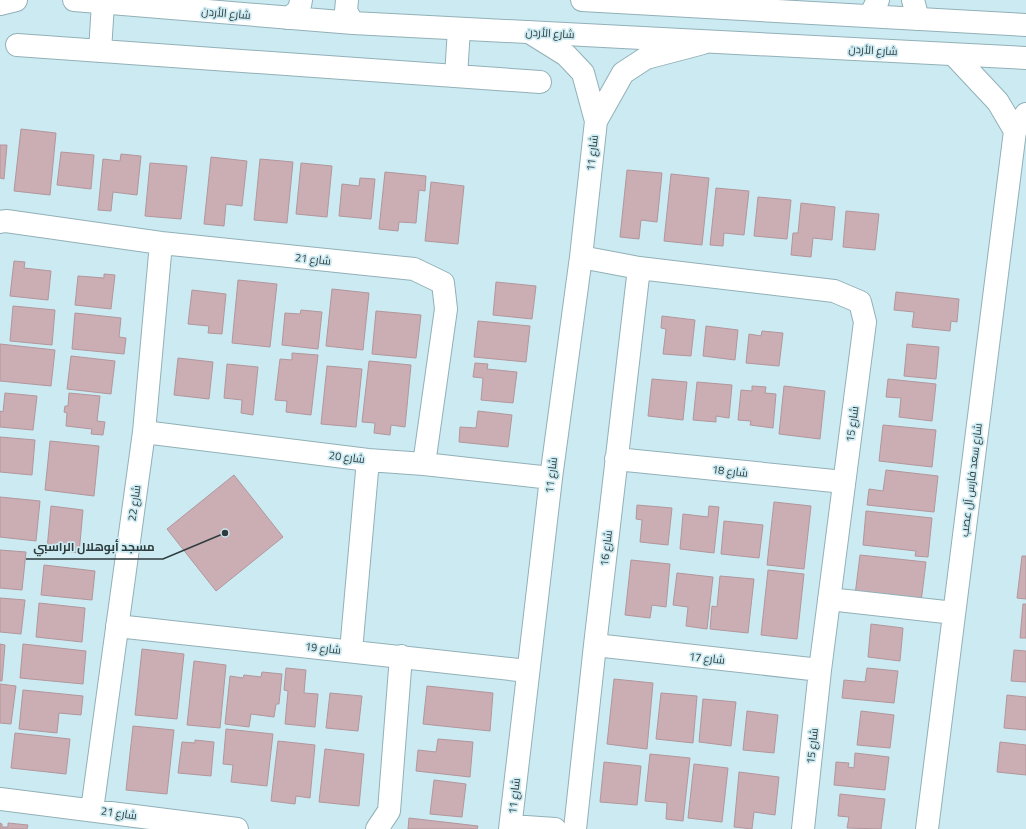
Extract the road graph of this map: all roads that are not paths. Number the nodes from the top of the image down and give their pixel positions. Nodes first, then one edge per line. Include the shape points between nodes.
1 (16, 0) edge
2 (74, 0) edge
3 (301, 0) edge
4 (347, 0) edge
5 (582, 0) edge
6 (103, 3) junction
7 (0, 4) edge
8 (874, 8) edge
9 (915, 9) edge
10 (287, 18) junction
11 (353, 23) junction
12 (1026, 25) edge
13 (459, 29) junction
14 (529, 32) junction
15 (706, 42) junction
16 (17, 45) dead end
17 (100, 51) junction
18 (954, 55) junction
19 (1026, 58) edge
20 (456, 76) junction
21 (540, 82) dead end
22 (596, 121) junction
23 (1020, 123) edge
24 (0, 222) edge
25 (161, 242) junction
26 (581, 257) junction
27 (639, 268) junction
28 (144, 432) junction
29 (616, 459) junction
30 (368, 460) junction
31 (424, 464) junction
32 (551, 478) junction
33 (844, 482) junction
34 (829, 599) junction
35 (954, 613) junction
36 (117, 626) junction
37 (595, 645) junction
38 (351, 651) junction
39 (401, 656) junction
40 (820, 670) junction
41 (528, 671) junction
42 (0, 799) edge
43 (92, 810) junction
44 (510, 828) edge
45 (237, 829) edge
46 (377, 829) edge
47 (555, 829) edge
48 (575, 829) edge
49 (803, 829) edge
50 (927, 829) edge

1 - 7 street
2 - 6 street, شارع الأردن
3 - 10 street via 295,14
4 - 11 street via 346,11
5 - 8 street
6 - 10 street, شارع الأردن
6 - 17 street
8 - 9 street
9 - 12 street
10 - 11 street, شارع الأردن
11 - 13 street, شارع الأردن
13 - 14 street, شارع الأردن
13 - 20 street
14 - 15 street, شارع الأردن
14 - 22 street, شارع 11 via 566,55 583,73
15 - 18 street, شارع الأردن
15 - 22 street, شارع 11 via 646,58 623,73
16 - 17 street
17 - 20 street
18 - 19 street, شارع الأردن
18 - 23 street, شارع سعد فارس آل عصب
20 - 21 street
22 - 26 street, شارع 11
23 - 35 street, شارع سعد فارس آل عصب
24 - 25 street, شارع 21
25 - 28 street, شارع 22
25 - 31 street, شارع 21 via 414,269 443,283 446,309
26 - 27 street, شارع 15
26 - 32 street, شارع 11
27 - 29 street, شارع 16
27 - 33 street, شارع 15 via 834,291 860,302 865,322
28 - 30 street, شارع 20
28 - 36 street, شارع 22
29 - 33 street, شارع 18
29 - 37 street, شارع 16
30 - 31 street, شارع 20
30 - 38 street
31 - 32 street, شارع 20
32 - 41 street, شارع 11
33 - 34 street, شارع 15
34 - 35 street
34 - 40 street, شارع 15
35 - 50 street, شارع سعد فارس آل عصب
36 - 38 street, شارع 19
36 - 43 street, شارع 22
37 - 40 street, شارع 17
37 - 48 street, شارع 16
38 - 39 street, شارع 19
39 - 41 street, شارع 19
39 - 46 street via 389,811
40 - 49 street, شارع 15
41 - 44 street, شارع 11
42 - 43 street, شارع 21
43 - 45 street, شارع 21
44 - 47 street

